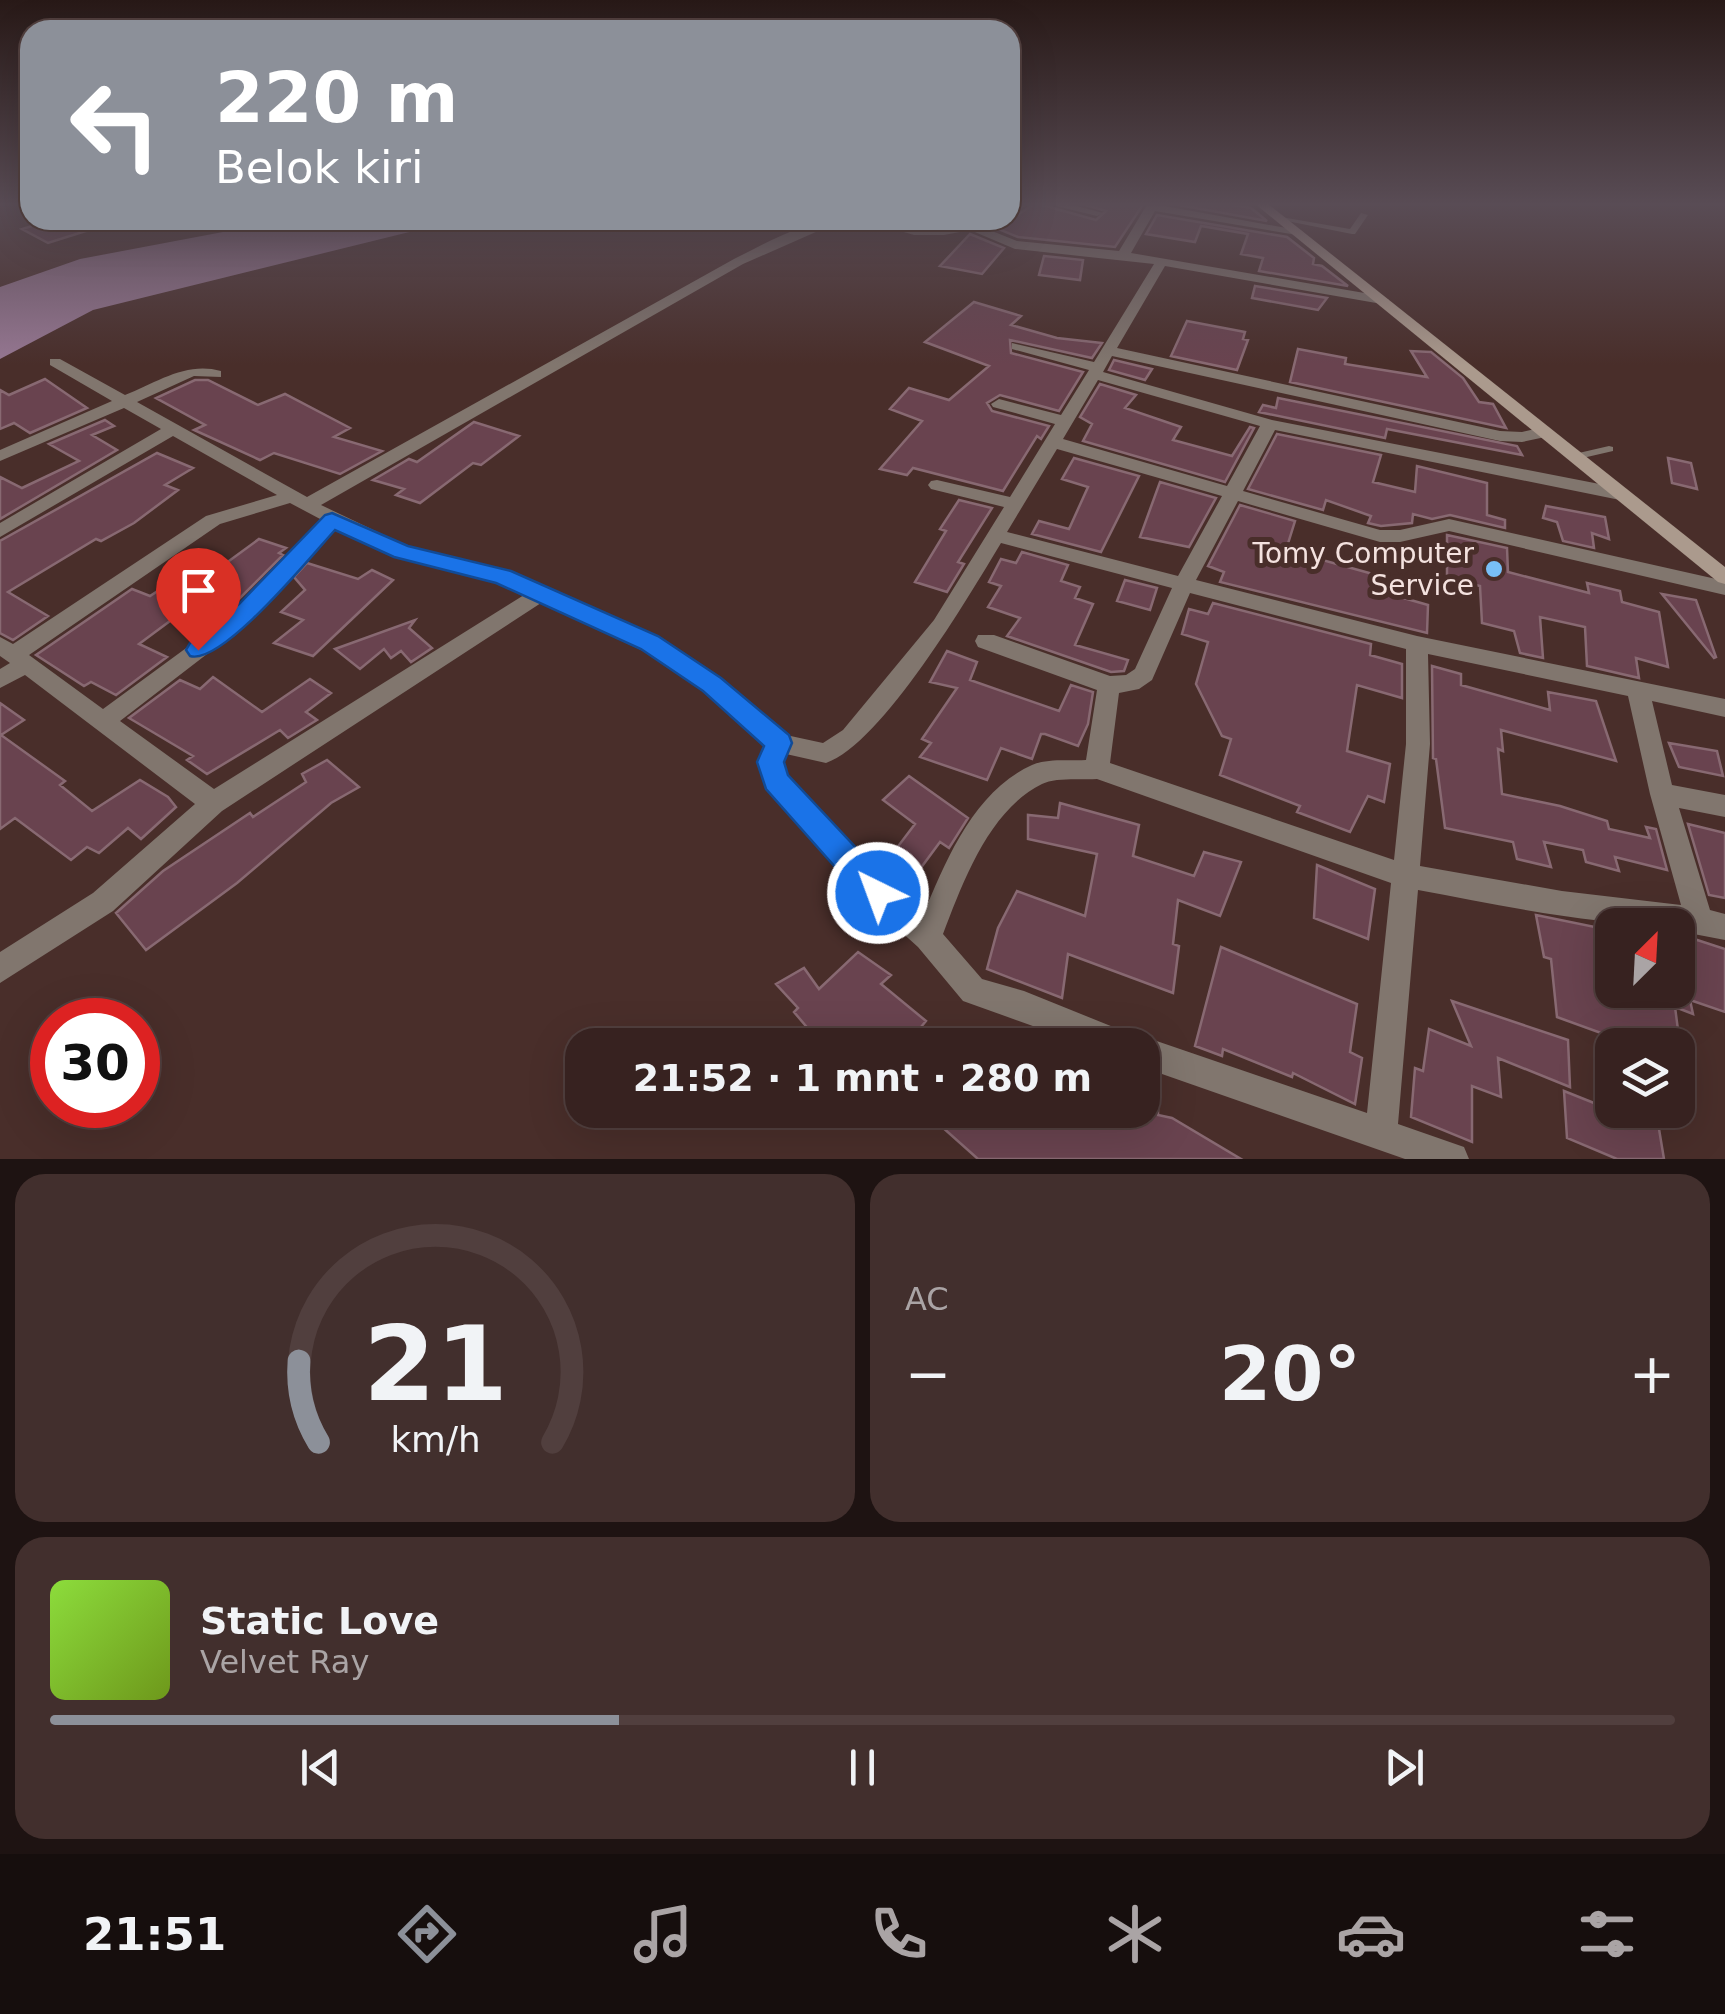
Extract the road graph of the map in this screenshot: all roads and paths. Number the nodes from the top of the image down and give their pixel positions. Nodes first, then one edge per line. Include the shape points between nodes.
1 (751, 257) edge
2 (1135, 257) edge
3 (1329, 257) edge
4 (1162, 262) junction
5 (1382, 300) junction
6 (1017, 346) dead end
7 (55, 362) dead end
8 (1100, 364) junction
9 (216, 374) dead end
10 (1245, 380) junction
11 (125, 402) junction
12 (999, 404) dead end
13 (1234, 415) junction
14 (1064, 421) junction
15 (1270, 424) junction
16 (172, 430) junction
17 (1544, 432) junction
18 (1053, 442) junction
19 (1609, 449) dead end
20 (0, 456) edge
21 (1574, 457) junction
22 (936, 486) dead end
23 (1231, 494) junction
24 (1620, 494) junction
25 (299, 501) junction
26 (1013, 503) junction
27 (332, 520) junction
28 (0, 531) edge
29 (993, 535) junction
30 (1725, 577) edge
31 (1184, 583) junction
32 (1725, 588) edge
33 (540, 594) junction
34 (986, 641) dead end
35 (1417, 644) junction
36 (13, 654) edge
37 (0, 680) edge
38 (1110, 686) junction
39 (1637, 688) junction
40 (1725, 708) edge
41 (103, 721) junction
42 (779, 743) junction
43 (1098, 769) junction
44 (1662, 794) junction
45 (213, 803) junction
46 (1725, 806) edge
47 (1403, 875) junction
48 (1712, 924) edge
49 (928, 937) junction
50 (0, 969) edge
51 (1082, 1028) edge
52 (1160, 1058) edge
53 (1381, 1135) junction
54 (1452, 1159) edge

1 - 25 street
2 - 4 street
3 - 5 street
4 - 5 street
4 - 8 street
5 - 17 street
6 - 8 street
7 - 11 street
8 - 10 street
8 - 13 street
8 - 14 street
9 - 11 street via 194,371
10 - 13 street
10 - 17 street via 1500,436
11 - 16 street
11 - 20 street
12 - 14 street
13 - 15 street
14 - 18 street
15 - 23 street
15 - 24 street
16 - 25 street
16 - 28 street
17 - 21 street
18 - 23 street
18 - 26 street
19 - 21 lane
21 - 24 street
22 - 26 street
23 - 31 street
23 - 32 street via 1380,536 1405,538 1450,525
24 - 30 street
25 - 27 street
25 - 36 street via 213,520
26 - 29 street
27 - 33 street via 402,552 503,577
27 - 41 street via 230,626
29 - 31 street
29 - 42 street via 942,625 851,737 826,753
31 - 35 street
31 - 38 street via 1144,674
33 - 42 street via 666,652
33 - 45 street
34 - 38 street
35 - 39 street
35 - 47 street via 1418,744
36 - 37 street
36 - 41 street
38 - 43 street
39 - 40 street
39 - 44 street
41 - 45 street
42 - 49 street via 770,762 776,781 878,893
43 - 47 street
43 - 49 street via 1038,772 990,810 956,868
44 - 46 street
44 - 48 street
45 - 50 street via 102,902
47 - 48 street
47 - 53 street
49 - 51 street via 974,991
52 - 53 street
53 - 54 street

